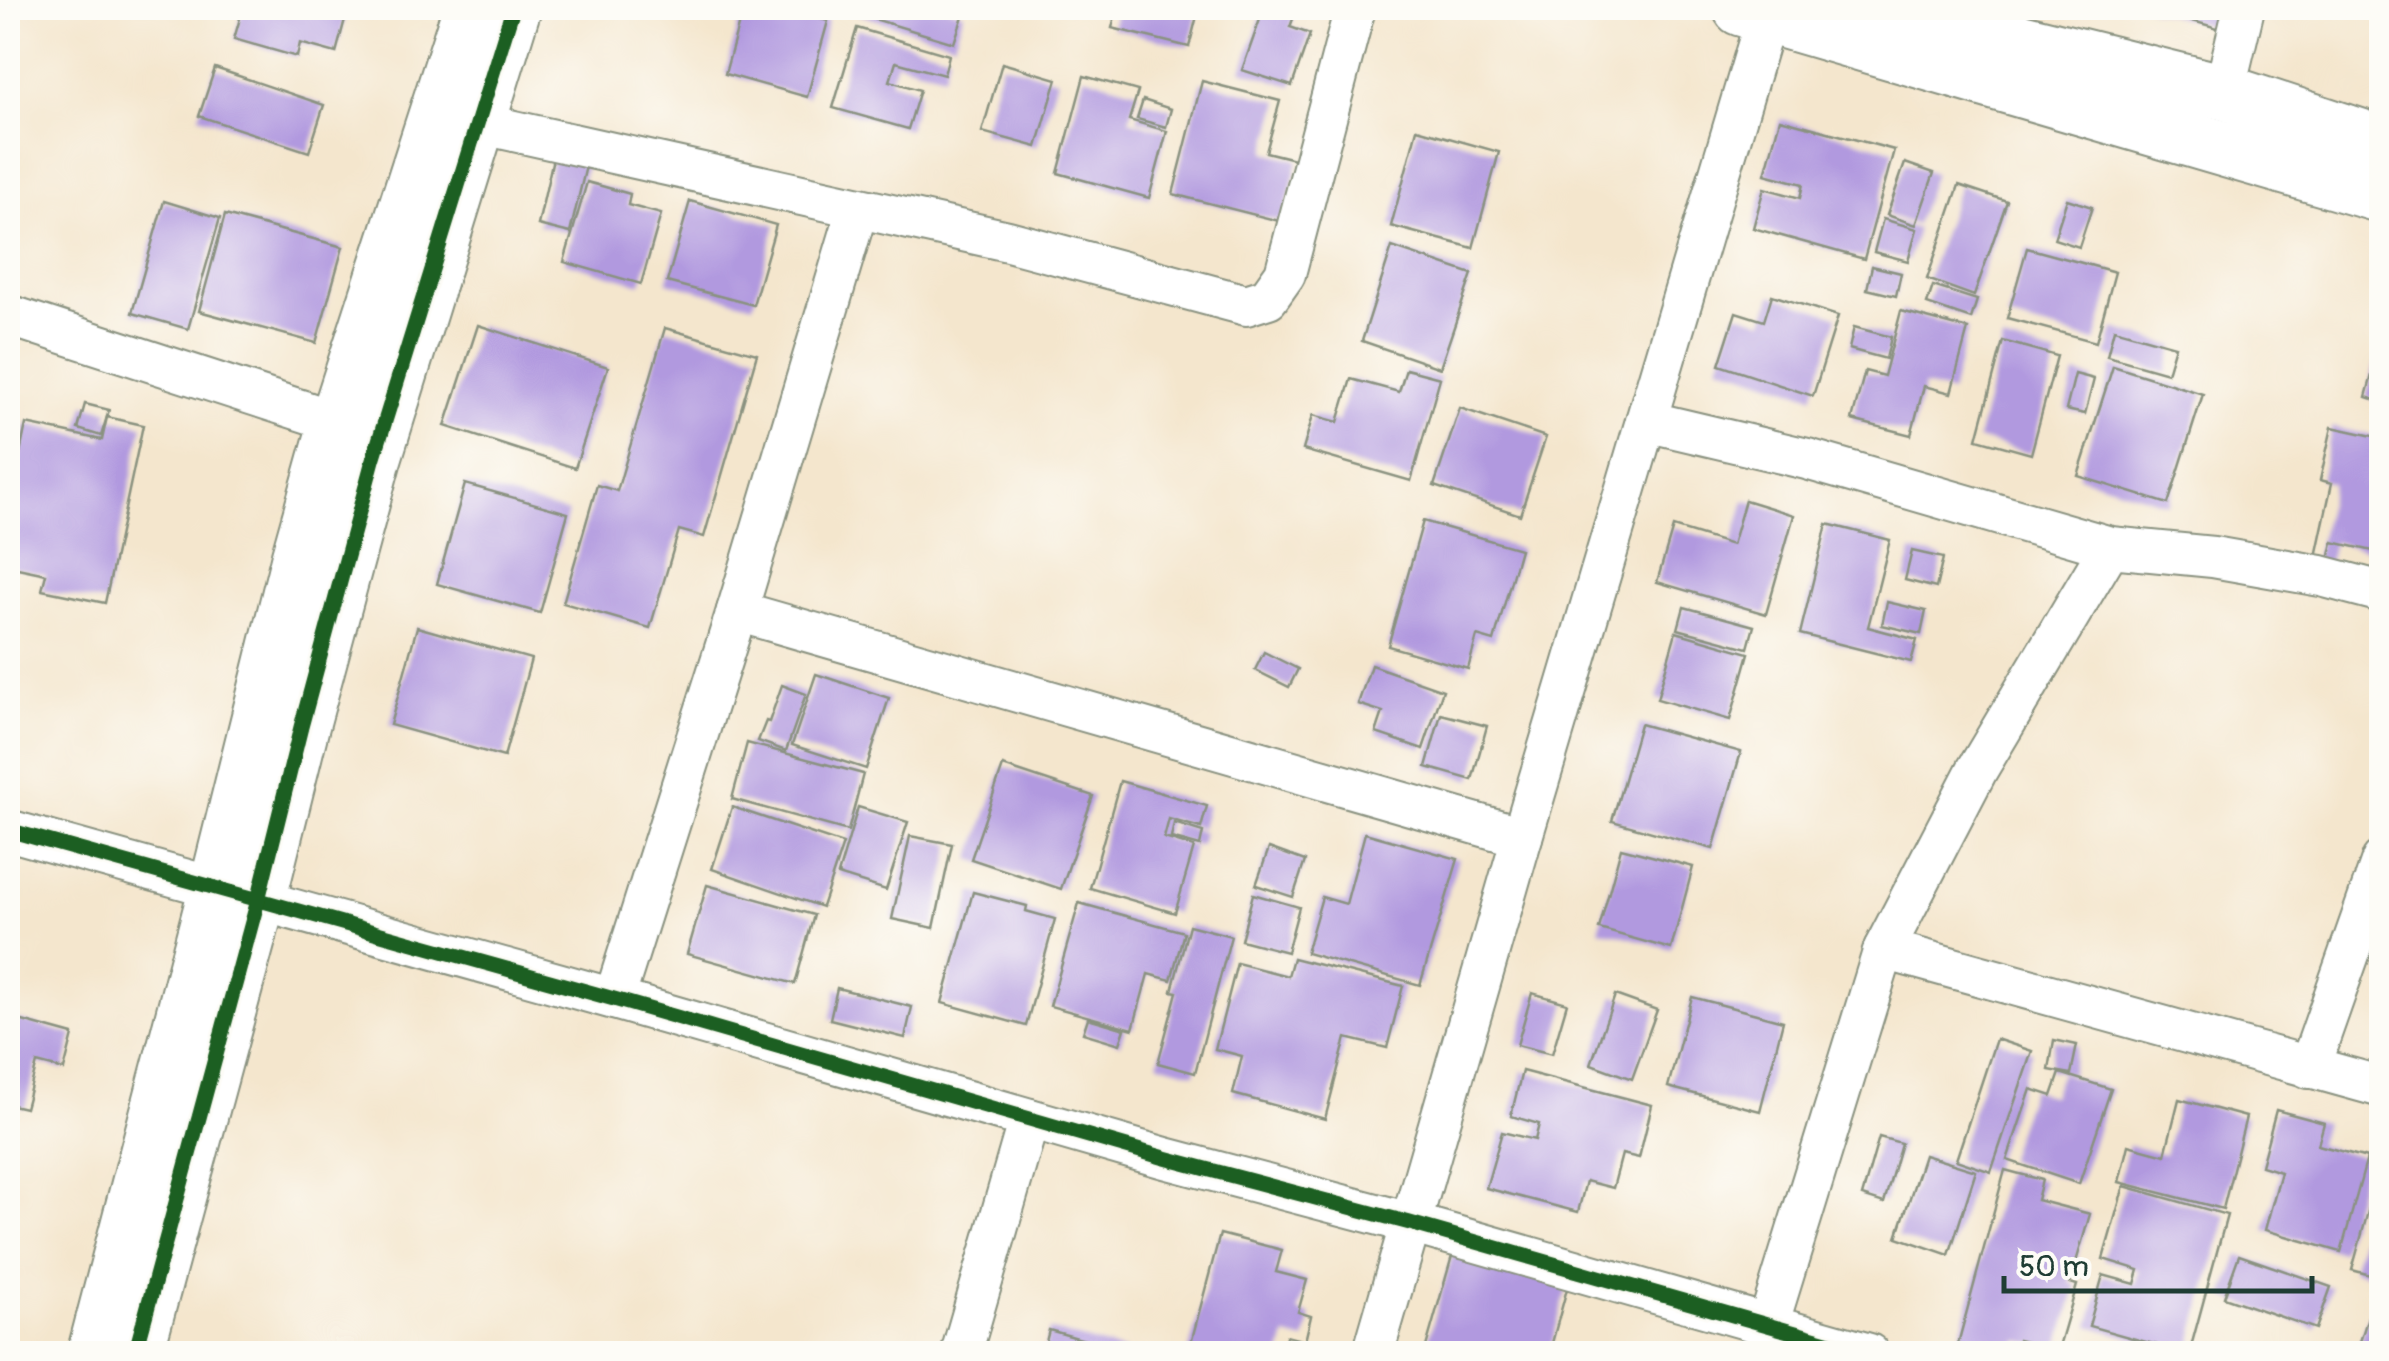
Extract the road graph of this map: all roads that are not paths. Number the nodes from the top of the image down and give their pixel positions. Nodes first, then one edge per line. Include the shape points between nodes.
1 (471, 8) edge
2 (513, 8) edge
3 (1356, 8) edge
4 (1904, 8) edge
5 (2244, 8) edge
6 (1754, 11) edge
7 (2224, 92) junction
8 (478, 122) junction
9 (2382, 144) edge
10 (2382, 194) edge
11 (858, 208) junction
12 (8, 315) edge
13 (337, 422) junction
14 (1646, 422) junction
15 (2110, 547) junction
16 (2382, 592) edge
17 (737, 611) junction
18 (8, 830) edge
19 (1522, 837) junction
20 (2382, 860) edge
21 (237, 894) junction
22 (1884, 949) junction
23 (614, 998) junction
24 (2309, 1068) junction
25 (2382, 1087) edge
26 (1029, 1119) junction
27 (1410, 1223) junction
28 (1768, 1326) junction
29 (94, 1354) edge
30 (134, 1354) edge
31 (961, 1354) edge
32 (1374, 1354) edge
33 (1868, 1354) edge

1 - 13 street
2 - 8 street
3 - 11 street via 1284,274 1268,298 1246,306
4 - 7 street
5 - 7 street
6 - 10 street
6 - 14 street
7 - 9 street
8 - 11 street
8 - 21 street via 373,460 301,727
11 - 17 street
12 - 13 street
13 - 21 street via 270,668
14 - 15 street via 1807,459
14 - 19 street
15 - 16 street via 2213,556
15 - 22 street via 1977,770
17 - 19 street
17 - 23 street
18 - 21 street
19 - 27 street
20 - 24 street
21 - 23 street
21 - 29 street
21 - 30 street
22 - 24 street
22 - 28 street
23 - 26 street
24 - 25 street
26 - 27 street
26 - 31 street
27 - 28 street
27 - 32 street
28 - 33 street

